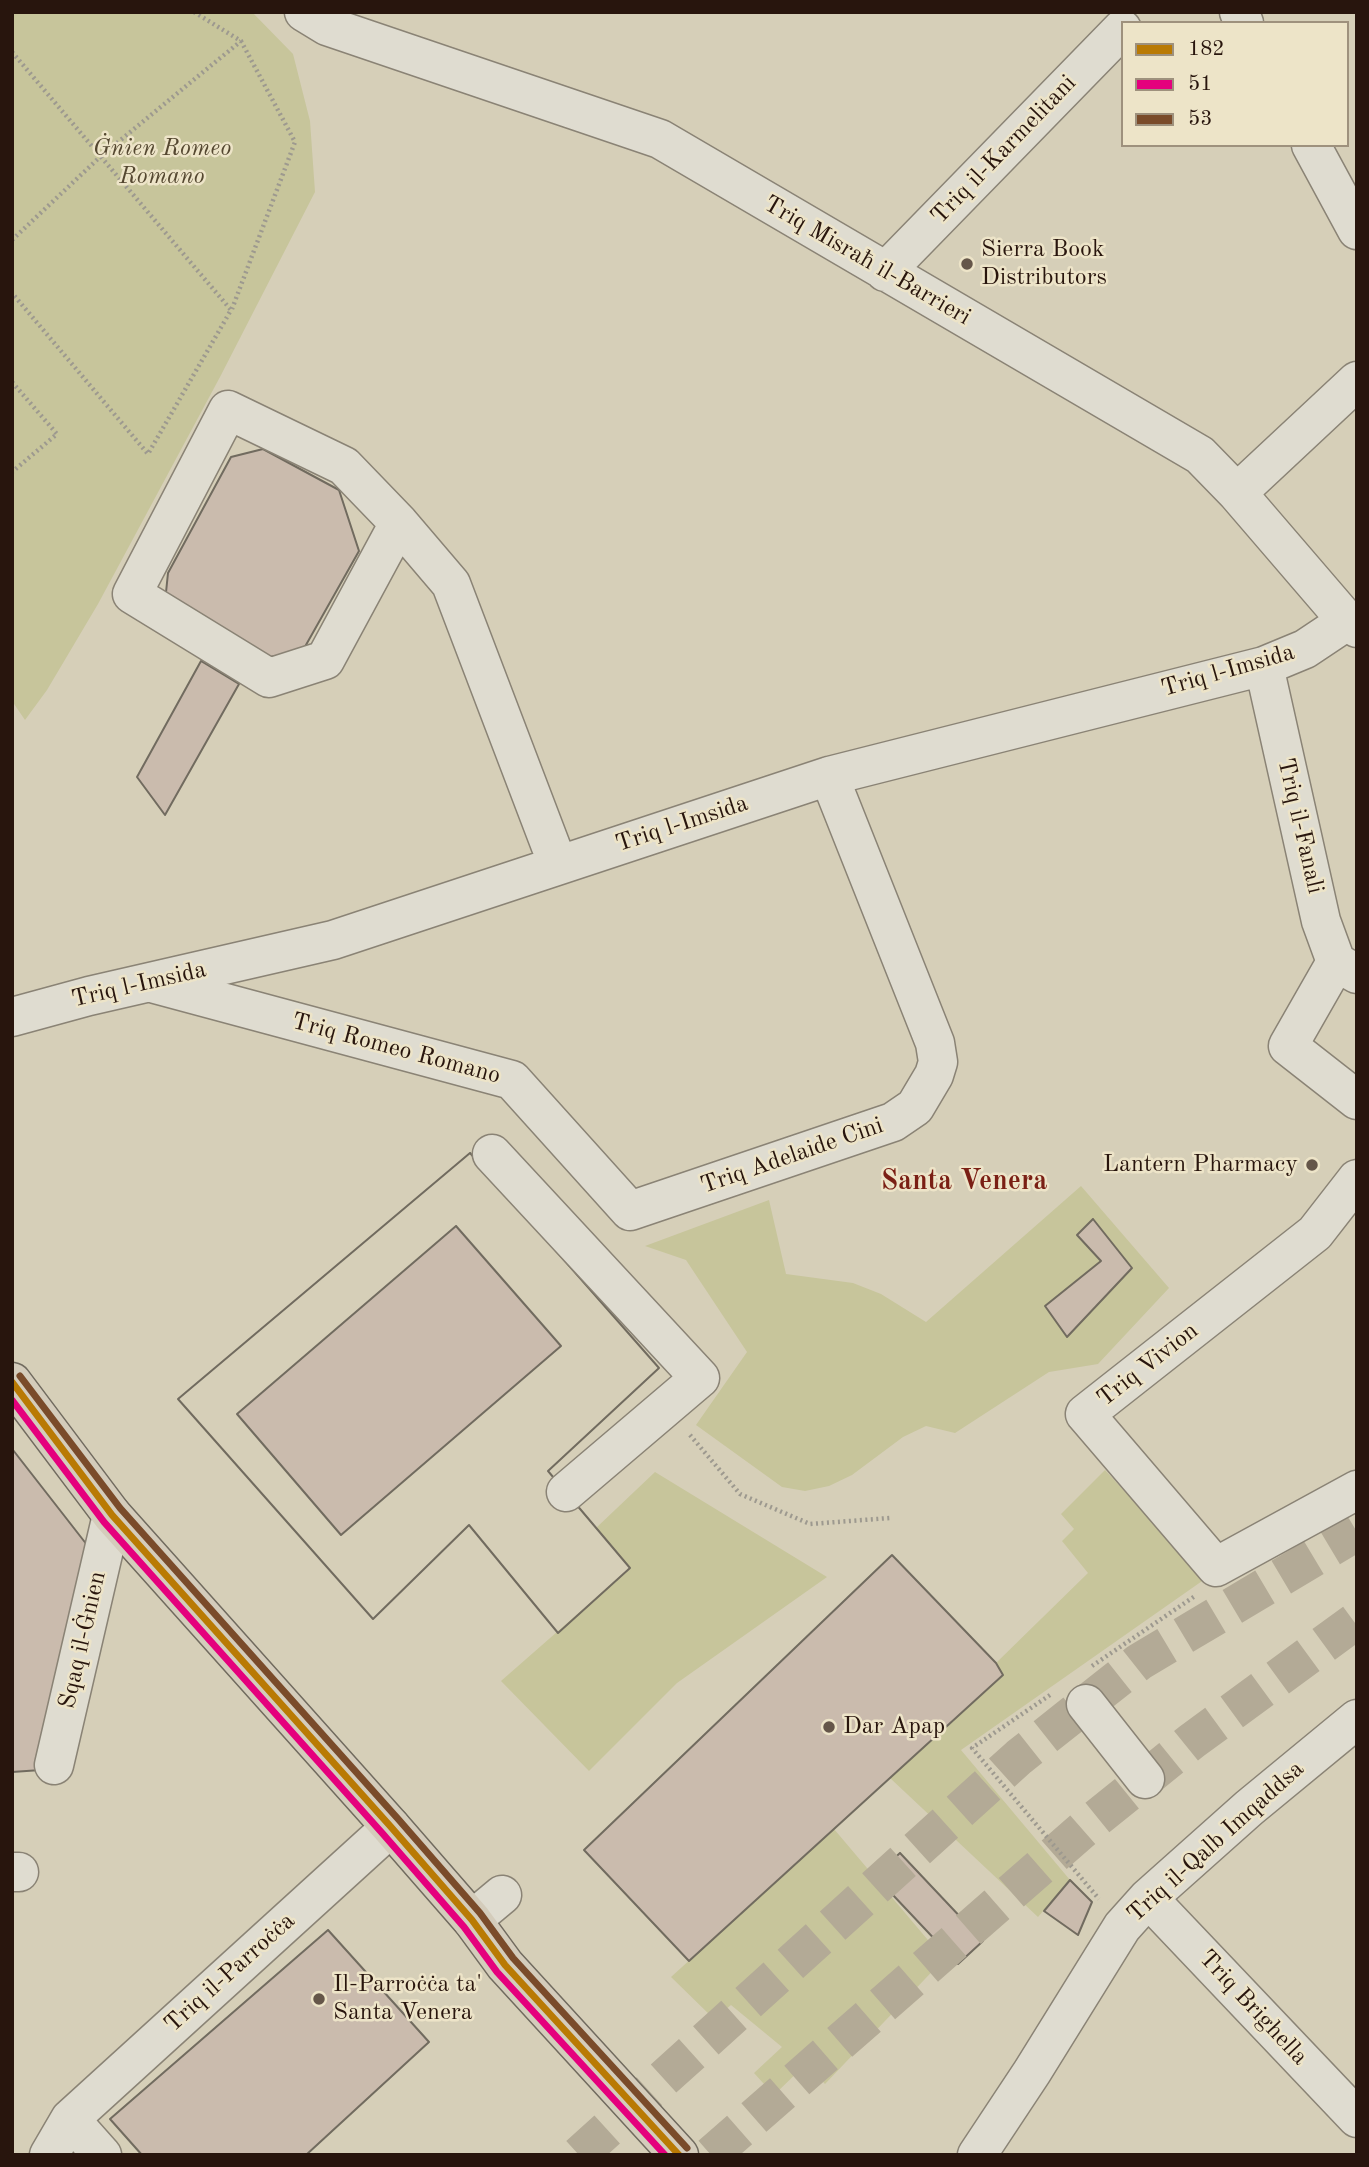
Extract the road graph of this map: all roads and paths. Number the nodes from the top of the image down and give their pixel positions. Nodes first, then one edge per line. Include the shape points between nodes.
1 (194, 12) edge
2 (304, 12) edge
3 (1120, 31) edge
4 (241, 41) junction
5 (12, 52) edge
6 (1312, 147) edge
7 (102, 156) junction
8 (1357, 230) edge
9 (12, 240) edge
10 (885, 272) junction
11 (12, 293) edge
12 (232, 310) junction
13 (1357, 380) edge
14 (12, 382) edge
15 (12, 472) edge
16 (1237, 493) junction
17 (399, 523) junction
18 (1352, 625) edge
19 (1264, 666) junction
20 (829, 776) junction
21 (558, 865) junction
22 (1347, 968) edge
23 (149, 983) junction
24 (12, 1017) edge
25 (1357, 1100) edge
26 (492, 1154) dead end
27 (1357, 1180) edge
28 (630, 1211) joint
29 (12, 1382) edge
30 (666, 1407) junction
31 (1357, 1490) edge
32 (566, 1492) dead end
33 (112, 1515) junction
34 (890, 1518) dead end
35 (1086, 1704) dead end
36 (1357, 1719) edge
37 (54, 1765) dead end
38 (1145, 1779) dead end
39 (391, 1827) junction
40 (502, 1895) dead end
41 (1149, 1898) junction
42 (472, 1920) junction
43 (1357, 2118) edge
44 (70, 2119) junction
45 (49, 2155) edge
46 (102, 2155) edge
47 (679, 2155) edge
48 (977, 2155) edge

1 - 4 path
2 - 10 street, Triq Misraħ il-Barrieri via 327,26 660,139
3 - 10 street, Triq il-Karmelitani
4 - 7 path
4 - 12 path via 295,142
5 - 7 path
6 - 8 street
7 - 9 path
7 - 12 path
10 - 16 street, Triq Misraħ il-Barrieri via 1200,456
11 - 12 path via 148,454
13 - 16 street
14 - 15 path via 57,435
16 - 18 street, Triq Misraħ il-Barrieri
17 - 17 street via 325,660 269,678 132,594 228,410 344,466
17 - 21 street via 451,583
18 - 19 street, Triq l-Imsida
19 - 20 street, Triq l-Imsida
19 - 22 street, Triq il-Fanali via 1321,921
20 - 21 street, Triq l-Imsida
20 - 28 street, Triq Adelaide Cini via 935,1043 938,1062 934,1075 915,1107 893,1122
21 - 23 street, Triq l-Imsida via 332,940
22 - 25 street via 1288,1046
23 - 24 street, Triq l-Imsida
23 - 28 street, Triq Romeo Romano via 512,1080
26 - 30 street via 699,1378
27 - 31 street, Triq Vivion via 1315,1233 1085,1415 1216,1567
29 - 33 main road
30 - 32 street
30 - 34 path via 740,1494 810,1524
33 - 37 street, Sqaq il-Ġnien
33 - 39 main road
35 - 38 street
36 - 41 street, Triq il-Qalb Imqaddsa
39 - 42 main road
39 - 44 street, Triq il-Parroċċa
40 - 42 street
41 - 43 street, Triq Brighella
41 - 48 street, Triq il-Qalb Imqaddsa via 1122,1927
42 - 47 main road via 505,1965
44 - 45 street, Triq il-Parroċċa
44 - 46 street

